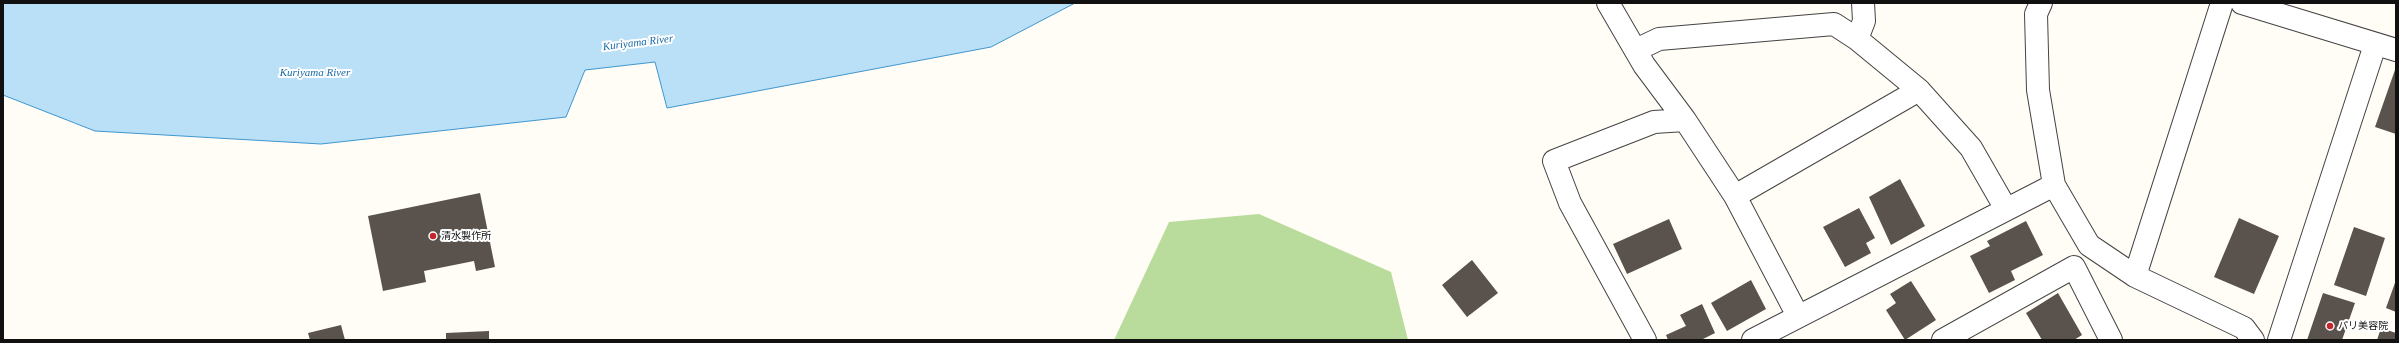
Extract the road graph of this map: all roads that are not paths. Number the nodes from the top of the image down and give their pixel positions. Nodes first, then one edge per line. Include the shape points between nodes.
1 (1608, 3) edge
2 (1863, 3) edge
3 (2041, 3) edge
4 (2222, 3) edge
5 (2242, 3) edge
6 (1857, 39) junction
7 (2386, 48) edge
8 (1636, 50) junction
9 (1919, 90) junction
10 (1685, 120) junction
11 (2054, 185) junction
12 (1735, 196) junction
13 (2006, 209) junction
14 (2135, 276) junction
15 (1798, 316) junction
16 (1947, 339) edge
17 (1645, 340) edge
18 (1753, 340) edge
19 (2111, 340) edge
20 (2253, 340) edge
21 (2279, 340) edge

1 - 8 street
2 - 6 street via 1864,21
3 - 11 street via 2036,14 2038,90
4 - 14 street
5 - 7 street
6 - 8 street via 1834,24 1659,39
6 - 9 street
7 - 21 street
8 - 10 street
9 - 12 street
9 - 13 street via 1971,148
10 - 12 street
10 - 17 street via 1654,122 1554,161 1570,203
11 - 13 street
11 - 14 street via 2089,245
12 - 15 street
13 - 15 street
14 - 20 street via 2244,328
15 - 18 street
16 - 19 street via 2074,267

